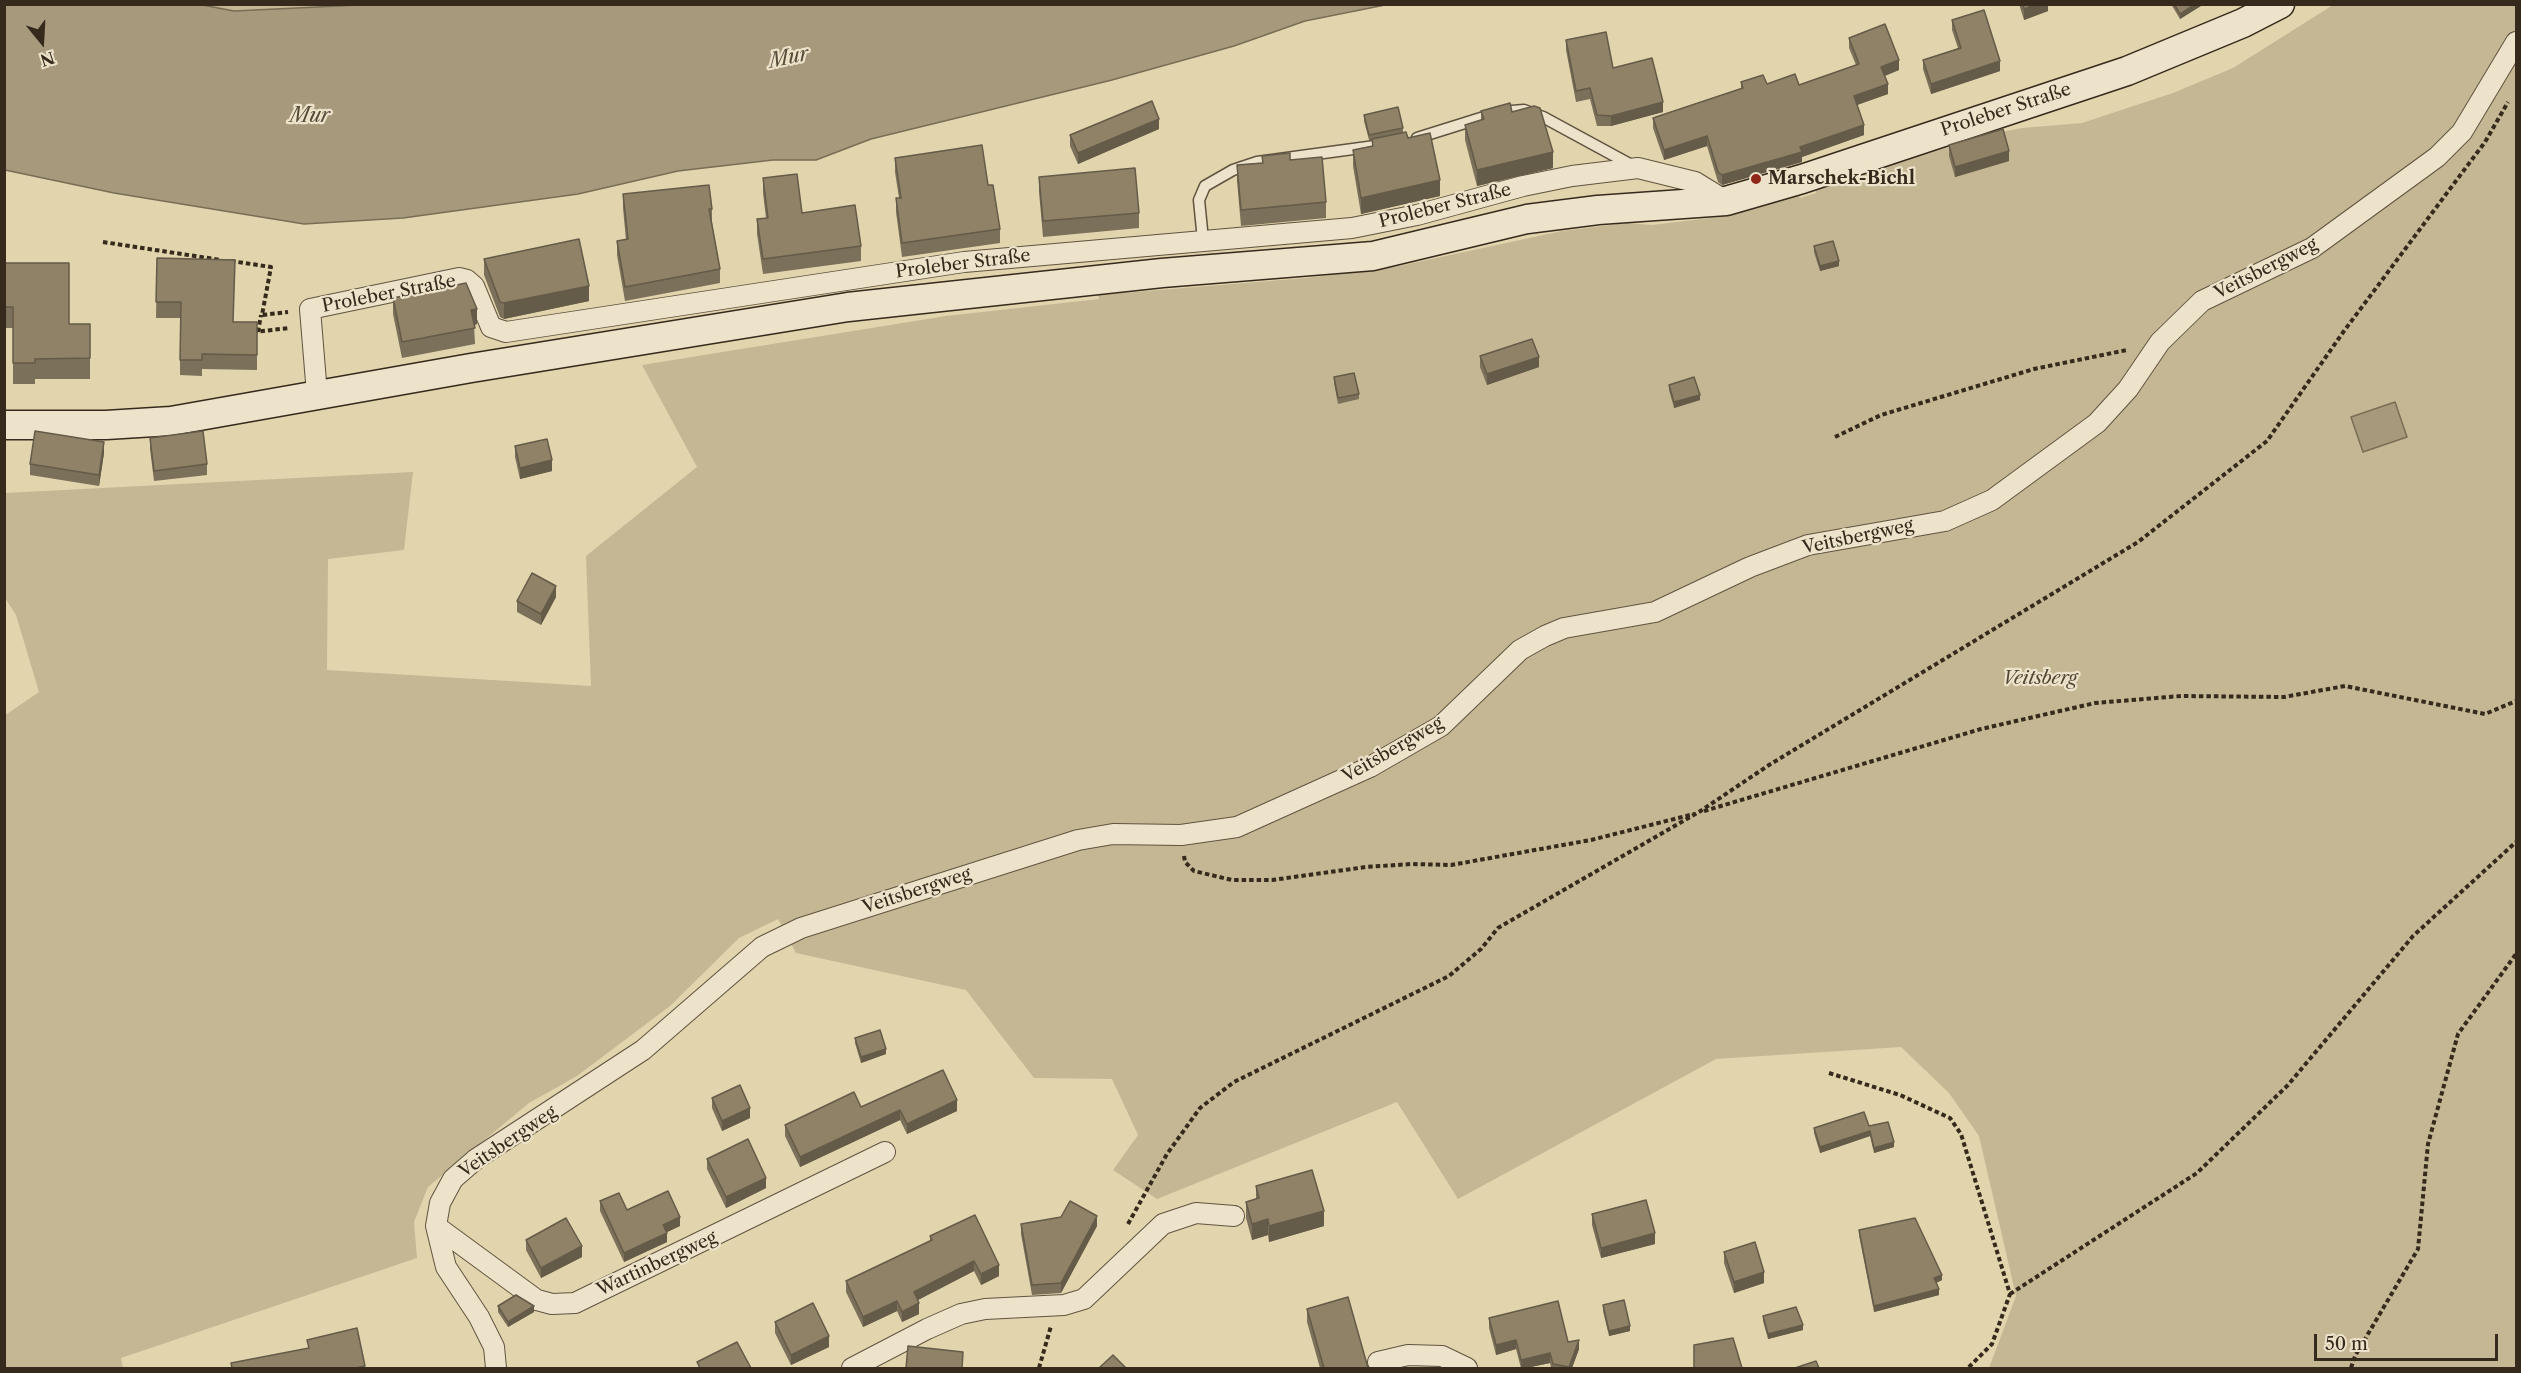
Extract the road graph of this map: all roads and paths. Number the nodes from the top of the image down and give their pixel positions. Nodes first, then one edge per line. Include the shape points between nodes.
1 (2280, 4) edge
2 (2517, 42) edge
3 (2509, 100) dead end
4 (1407, 140) edge
5 (1387, 144) edge
6 (1638, 168) junction
7 (1726, 201) junction
8 (1203, 240) junction
9 (103, 242) dead end
10 (262, 315) junction
11 (311, 317) junction
12 (247, 332) edge
13 (258, 332) junction
14 (2160, 342) junction
15 (317, 394) junction
16 (4, 425) edge
17 (1835, 437) dead end
18 (2517, 701) edge
19 (1700, 812) junction
20 (1181, 835) junction
21 (2517, 842) edge
22 (2517, 954) edge
23 (1829, 1073) dead end
24 (885, 1152) dead end
25 (1234, 1216) dead end
26 (436, 1226) junction
27 (1125, 1228) dead end
28 (2010, 1294) junction
29 (1064, 1305) junction
30 (1378, 1362) dead end
31 (496, 1368) edge
32 (852, 1368) edge
33 (1039, 1368) edge
34 (1467, 1368) edge
35 (1968, 1368) edge
36 (2351, 1368) edge

1 - 7 main road, Proleber Straße via 2127,71 1770,190
2 - 14 street, Veitsbergweg via 2462,132 2437,157 2312,248 2202,301
3 - 19 path via 2485,142 2267,441 2138,542 1769,765
4 - 6 lane via 1500,112 1524,110
5 - 8 lane via 1257,162 1233,170 1205,186 1200,200
6 - 7 street, Proleber Straße via 1695,182
6 - 8 street, Proleber Straße via 1532,184 1352,228
7 - 15 main road, Proleber Straße via 1527,219 1373,256 1162,273 860,306
8 - 11 street, Proleber Straße via 964,262 506,332 491,327 474,286 459,278
9 - 10 path via 271,267
10 - 11 path
10 - 13 path
11 - 13 path
11 - 15 street, Proleber Straße
12 - 13 path
14 - 17 path via 2034,369 1881,415
14 - 20 street, Veitsbergweg via 2128,389 2097,423 1992,500 1945,521 1808,545 1750,567 1655,612 1564,628 1520,650 1441,726 1370,767 1237,827
15 - 16 main road, Proleber Straße via 171,421
18 - 19 path via 2485,714 2345,686 2284,697 2181,696 2095,703 1981,729
19 - 20 path via 1591,840 1451,865 1366,867 1272,880 1232,880 1194,871 1185,862
19 - 27 path via 1498,928 1481,949 1449,976 1234,1082 1200,1108 1167,1154
20 - 26 street, Veitsbergweg via 1113,834 1078,840 801,928 762,947 643,1050 476,1159 453,1179 440,1203
21 - 28 path via 2413,936 2288,1086 2197,1173
22 - 36 path via 2458,1034 2428,1144 2418,1249
23 - 28 path via 1900,1095 1950,1118 1961,1134
24 - 26 street, Wartinbergweg via 575,1303 537,1300
25 - 29 street via 1196,1213 1163,1224 1084,1299
26 - 31 street, Veitsbergweg via 446,1267 494,1347
28 - 35 path via 1992,1344
29 - 32 street via 961,1314
29 - 33 path via 1050,1329
30 - 34 street via 1408,1355 1442,1356

